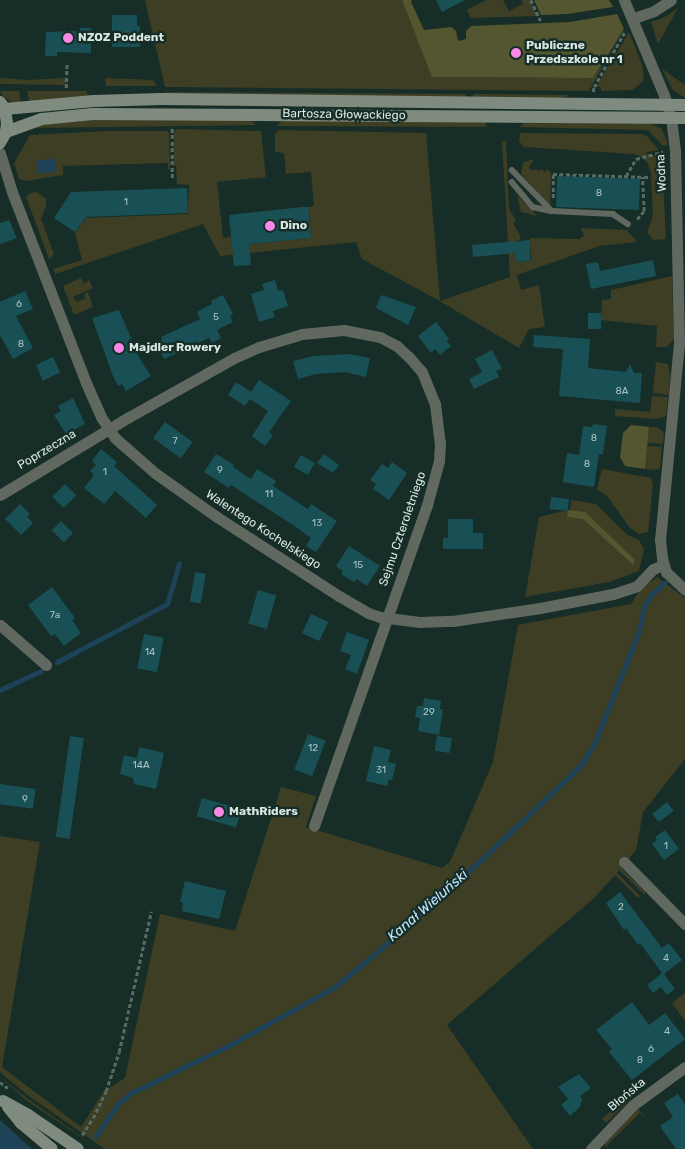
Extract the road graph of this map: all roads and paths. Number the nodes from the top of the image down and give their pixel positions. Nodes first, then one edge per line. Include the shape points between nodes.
1 (532, 0) edge
2 (624, 0) edge
3 (671, 0) edge
4 (634, 18) junction
5 (541, 21) dead end
6 (626, 30) dead end
7 (67, 64) dead end
8 (66, 88) dead end
9 (593, 93) dead end
10 (667, 105) junction
11 (685, 105) edge
12 (2, 106) edge
13 (671, 118) junction
14 (685, 118) edge
15 (172, 127) dead end
16 (3, 137) edge
17 (665, 152) dead end
18 (0, 153) edge
19 (512, 170) dead end
20 (626, 176) junction
21 (642, 177) junction
22 (648, 177) dead end
23 (0, 178) edge
24 (172, 178) dead end
25 (512, 182) dead end
26 (12, 192) junction
27 (552, 211) junction
28 (628, 224) dead end
29 (638, 226) dead end
30 (682, 333) edge
31 (108, 429) junction
32 (0, 494) edge
33 (664, 564) junction
34 (685, 590) edge
35 (388, 618) junction
36 (0, 625) edge
37 (46, 665) dead end
38 (314, 826) dead end
39 (624, 862) dead end
40 (151, 912) dead end
41 (685, 924) edge
42 (685, 1067) edge
43 (2, 1099) edge
44 (82, 1135) dead end
45 (52, 1149) edge
46 (78, 1149) edge
47 (592, 1149) edge

1 - 5 path
2 - 4 street, Wodna
3 - 4 street
4 - 10 street, Wodna
6 - 9 path
7 - 8 path
10 - 11 street, Bartosza Głowackiego
10 - 12 street, Bartosza Głowackiego via 160,100
10 - 13 street, Wodna
12 - 16 street via 7,118
13 - 14 street, Bartosza Głowackiego
13 - 16 street, Bartosza Głowackiego via 93,114 42,119
13 - 30 street, Wodna
15 - 24 path
17 - 20 path via 636,159
18 - 26 street, Walentego Kochelskiego
19 - 27 lane
20 - 21 path
20 - 27 path via 553,174
21 - 22 path
21 - 29 path via 644,211 637,218
23 - 26 street, Walentego Kochelskiego
25 - 27 lane via 534,207
26 - 31 street, Walentego Kochelskiego via 86,383
27 - 28 lane via 613,214
30 - 33 street, Wodna via 661,519 660,550
31 - 32 street, Poprzeczna
31 - 35 street, Walentego Kochelskiego via 130,454 217,517 356,606
31 - 35 street, Sejmu Czteroletniego via 234,358 284,339 344,330 380,337 396,346 422,372 430,386 440,442 434,482
33 - 34 street via 670,576
33 - 35 street, Walentego Kochelskiego via 653,569 633,588 588,600 453,621 420,622
35 - 38 street, Sejmu Czteroletniego
36 - 37 street
39 - 41 street
40 - 44 path via 124,1031 106,1091
42 - 47 street, Błońska via 633,1105
43 - 45 street via 21,1123
43 - 46 street

